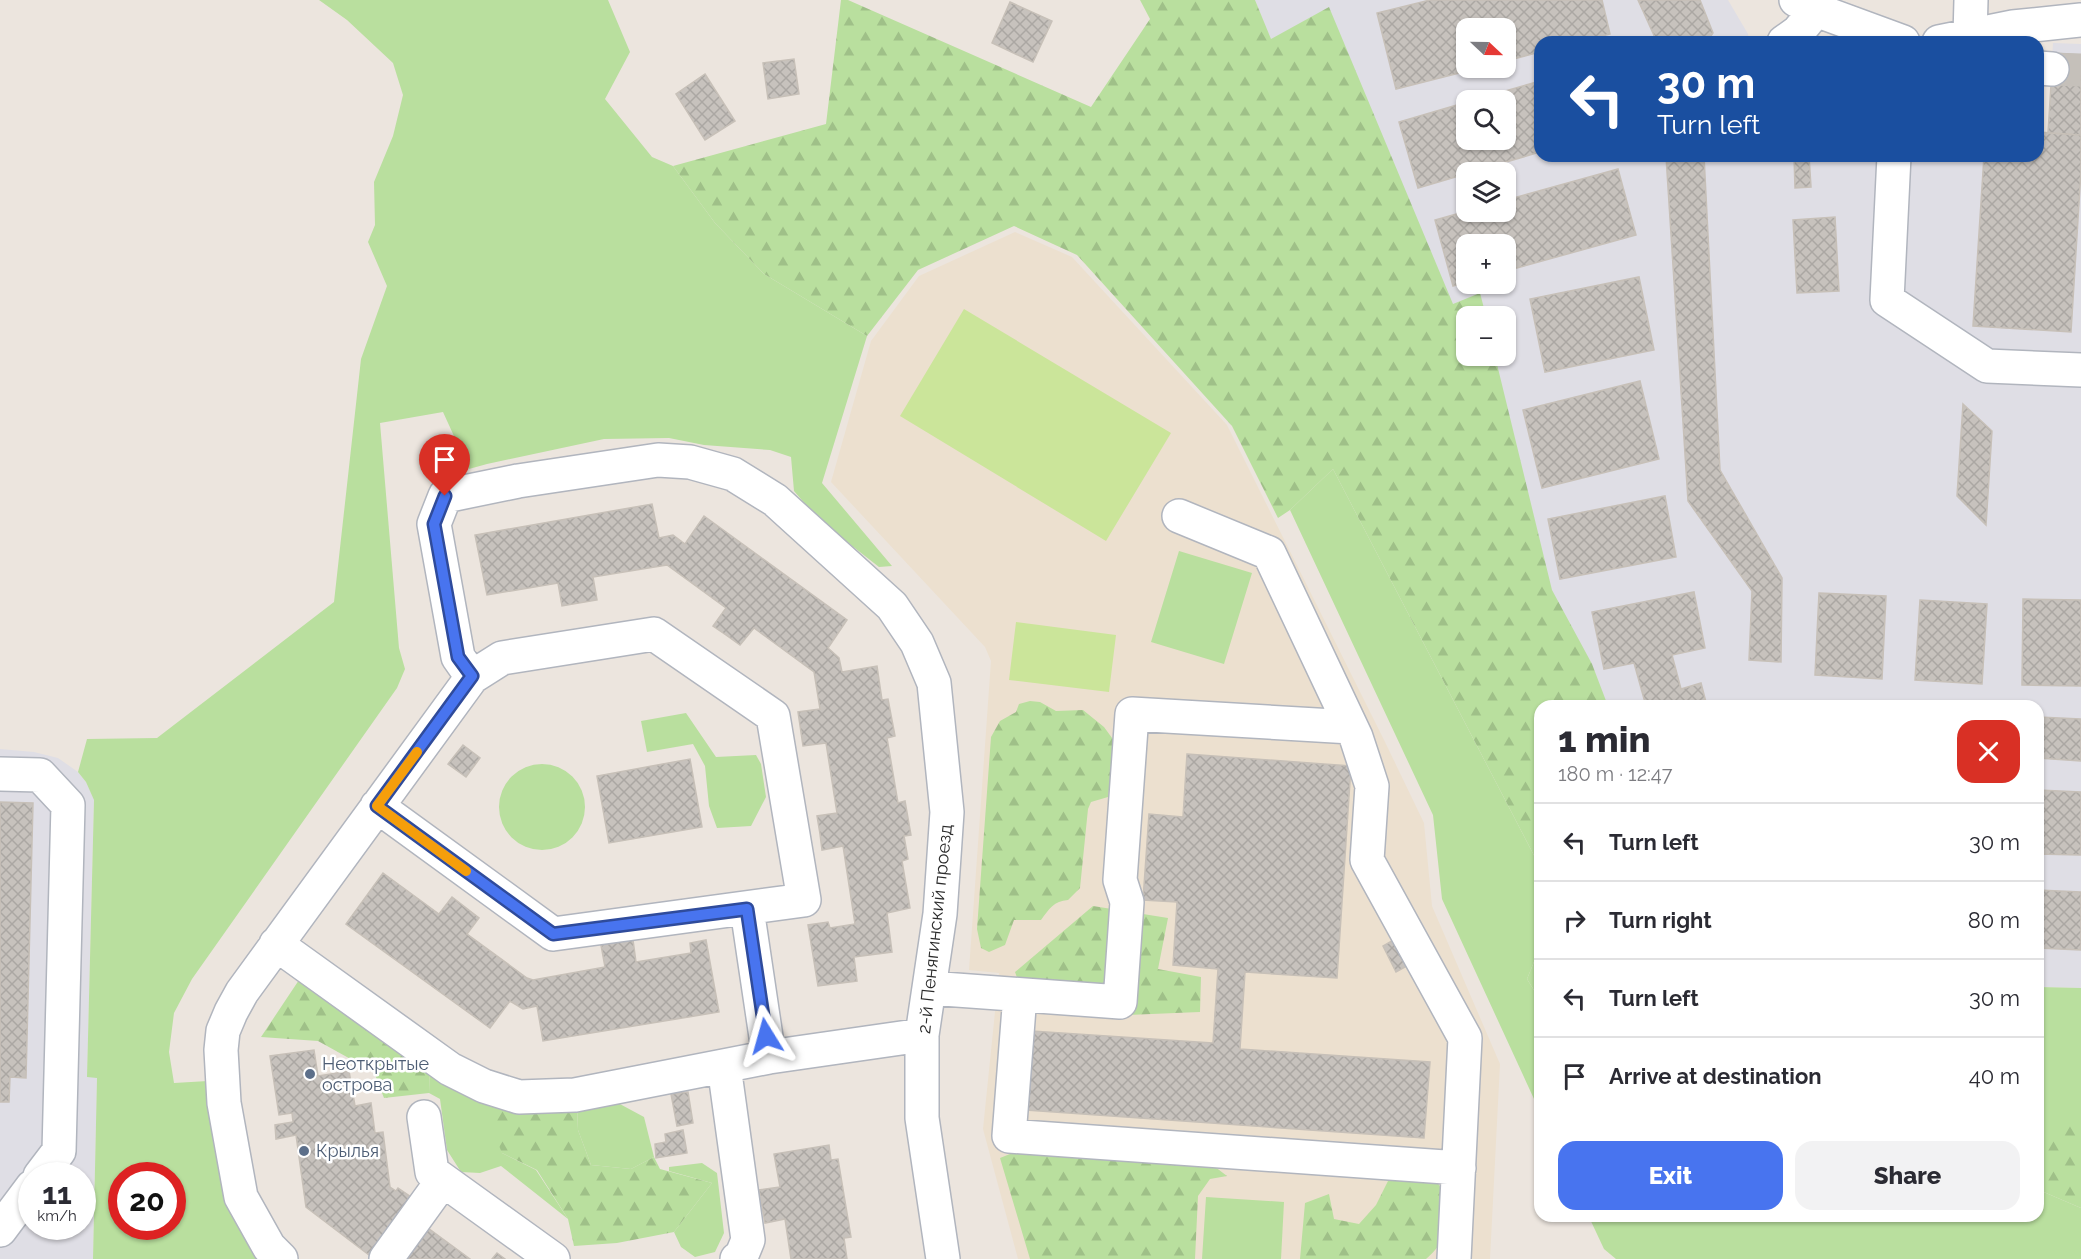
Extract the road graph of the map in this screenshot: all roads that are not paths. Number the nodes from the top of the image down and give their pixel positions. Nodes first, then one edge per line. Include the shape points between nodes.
1 (1971, 0) edge
2 (1806, 5) edge
3 (2081, 20) edge
4 (1792, 36) edge
5 (1885, 36) edge
6 (1964, 36) edge
7 (1978, 36) edge
8 (1894, 162) edge
9 (2081, 370) edge
10 (1179, 516) dead end
11 (472, 676) junction
12 (1351, 727) junction
13 (0, 774) edge
14 (377, 806) junction
15 (747, 909) junction
16 (276, 944) junction
17 (929, 988) junction
18 (1020, 995) junction
19 (922, 1035) junction
20 (769, 1057) junction
21 (724, 1066) junction
22 (424, 1117) dead end
23 (51, 1162) edge
24 (1459, 1168) junction
25 (443, 1180) junction
26 (281, 1259) edge
27 (386, 1259) edge
28 (553, 1259) edge
29 (737, 1259) edge
30 (943, 1259) edge
31 (1454, 1259) edge

1 - 6 street
2 - 4 street via 1798,32
2 - 5 street
3 - 7 street via 2013,27
8 - 9 street via 1887,300 1987,366
10 - 12 street via 1269,553
11 - 14 street
11 - 15 street via 502,658 654,634 773,716 804,900
11 - 17 street, 2-й Пенягинский проезд via 458,657 434,524 445,496 658,460 690,462 733,474 775,500 892,606 917,643 934,682 947,812 940,914
12 - 18 street via 1132,714 1120,880 1127,902 1120,1002
12 - 24 street via 1372,786 1367,860 1466,1038
13 - 23 street via 39,775 68,805 59,1151
14 - 15 street via 553,934
14 - 16 street
15 - 20 street
16 - 21 street via 450,1069 484,1086 519,1096 575,1095
16 - 26 street via 231,1012 221,1050 224,1103 241,1197 269,1247
17 - 18 street
17 - 19 street, 2-й Пенягинский проезд
18 - 24 street via 1010,1136
19 - 20 street
19 - 30 street, 2-й Пенягинский проезд via 922,1118
20 - 21 street
21 - 29 street via 748,1240
22 - 25 street via 432,1172
24 - 31 street
25 - 27 street
25 - 28 street

